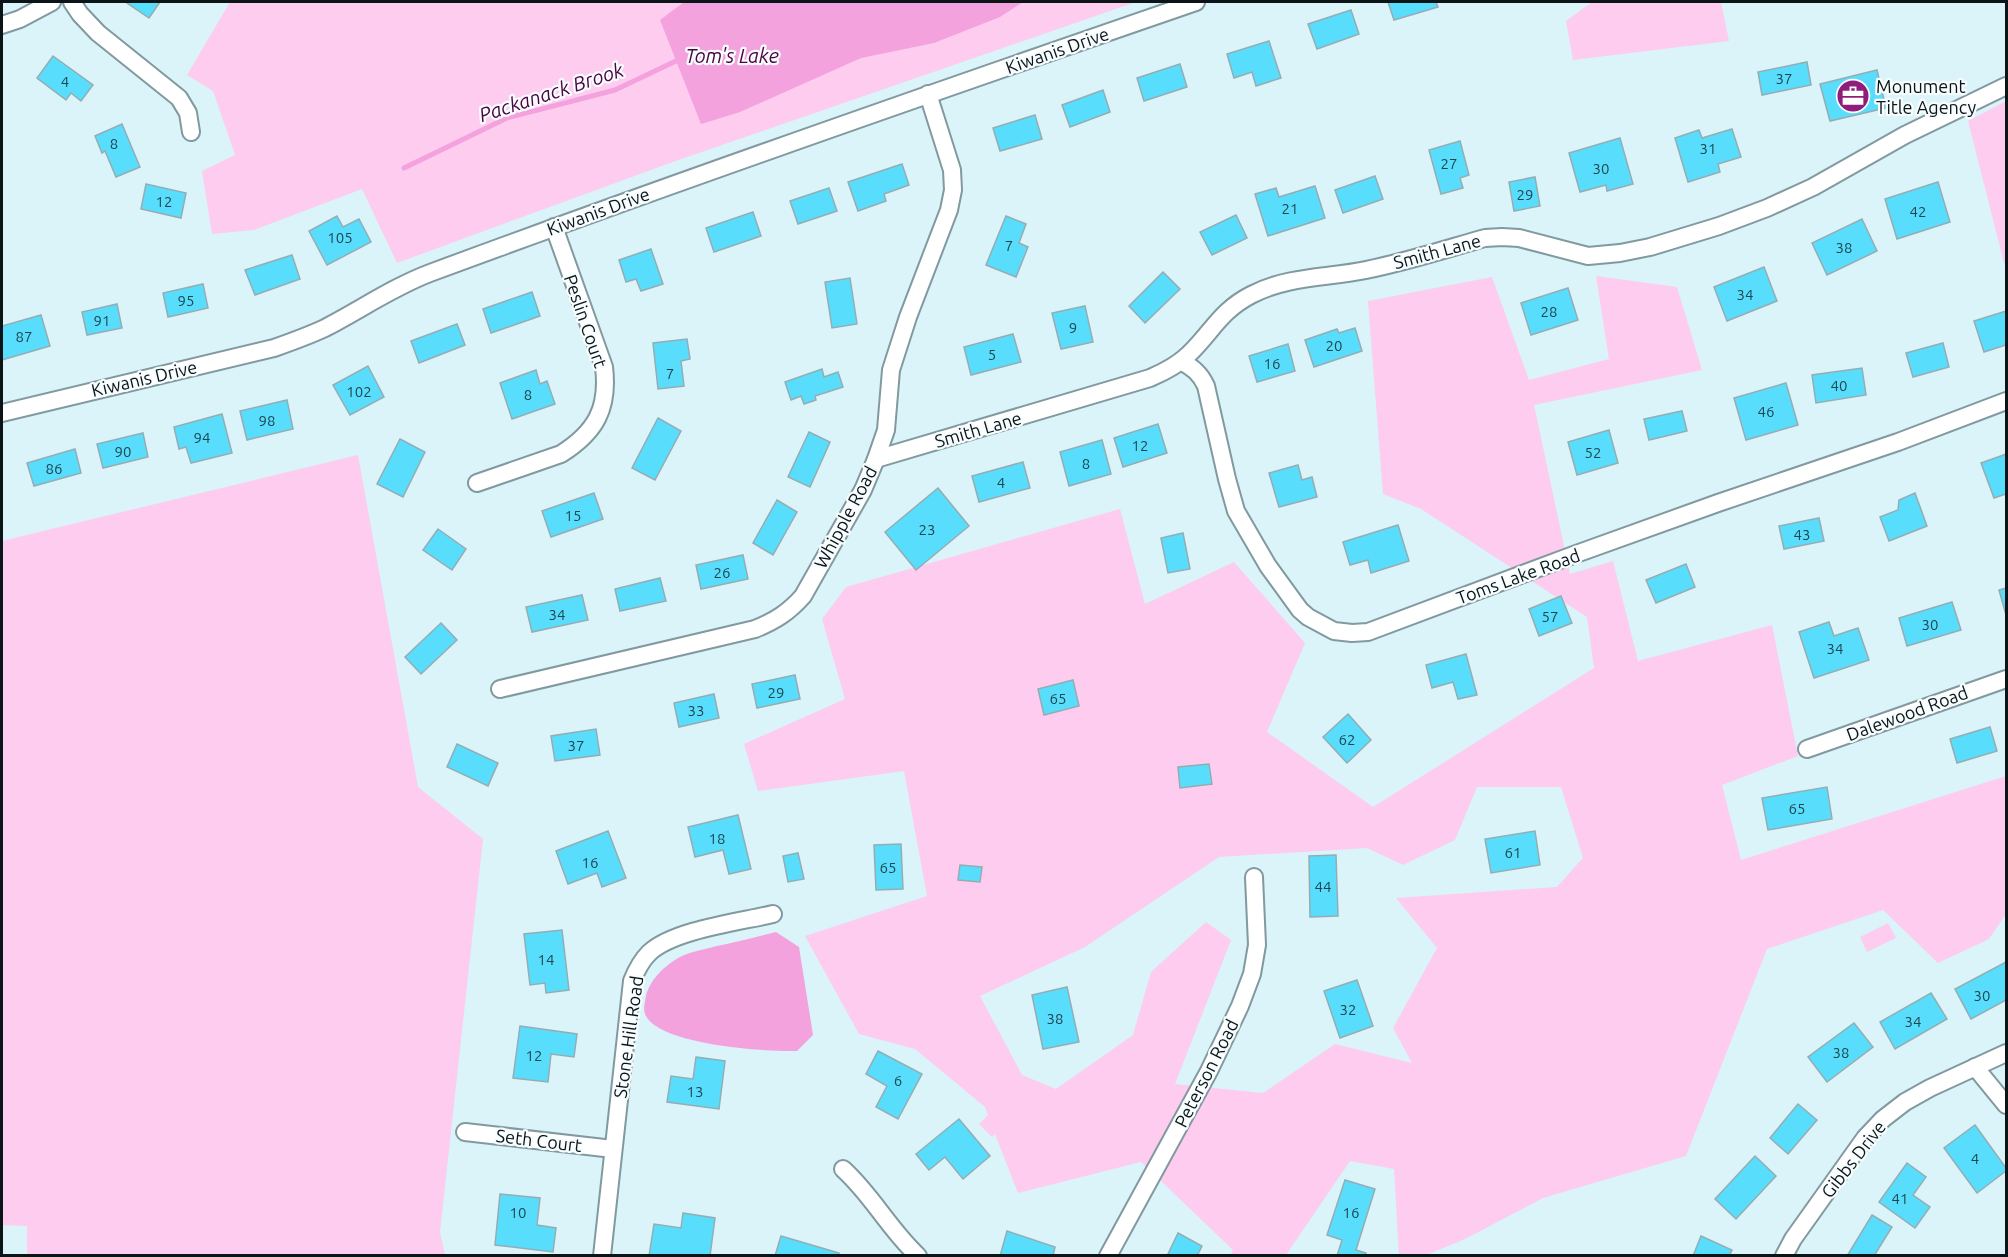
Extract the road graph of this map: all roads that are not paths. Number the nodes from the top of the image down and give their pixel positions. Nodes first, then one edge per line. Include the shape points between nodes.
1 (52, 2) edge
2 (72, 2) edge
3 (1196, 2) edge
4 (2, 25) edge
5 (2007, 86) edge
6 (928, 94) junction
7 (191, 132) dead end
8 (554, 227) junction
9 (1180, 361) junction
10 (2007, 401) edge
11 (2, 413) edge
12 (876, 459) junction
13 (477, 483) dead end
14 (2007, 679) edge
15 (500, 689) dead end
16 (1807, 749) dead end
17 (1254, 877) dead end
18 (773, 914) dead end
19 (2007, 1053) edge
20 (1975, 1067) junction
21 (2007, 1105) edge
22 (465, 1132) dead end
23 (613, 1149) junction
24 (843, 1169) dead end
25 (602, 1256) edge
26 (918, 1256) edge
27 (1108, 1256) edge
28 (1784, 1256) edge

1 - 4 street
2 - 7 street via 98,33 179,98 188,113
3 - 6 street, Kiwanis Drive
5 - 9 street, Smith Lane via 1767,208 1650,247 1588,256 1519,238 1485,238 1366,270 1272,286 1230,308
6 - 8 street, Kiwanis Drive
6 - 12 street, Whipple Road via 947,150 953,190 891,370 886,430
8 - 11 street, Kiwanis Drive via 425,275 322,329 274,348
8 - 13 street, Peslin Court via 604,367 604,402 598,419 572,447
9 - 10 street, Toms Lake Road via 1196,371 1206,386 1236,511 1268,566 1300,610 1334,631 1352,633 1368,632
9 - 12 street, Smith Lane via 1150,378
12 - 15 street, Whipple Road via 863,490 803,596 774,621 755,629
14 - 16 street, Dalewood Road
17 - 27 street, Peterson Road via 1257,945 1248,985 1209,1071
18 - 23 street, Stone Hill Road via 682,935 664,942 638,966 632,981
19 - 20 street, Gibbs Drive
20 - 21 street
20 - 28 street, Gibbs Drive via 1905,1102 1883,1119 1865,1138
22 - 23 street, Seth Court
23 - 25 street, Stone Hill Road
24 - 26 street via 861,1185

